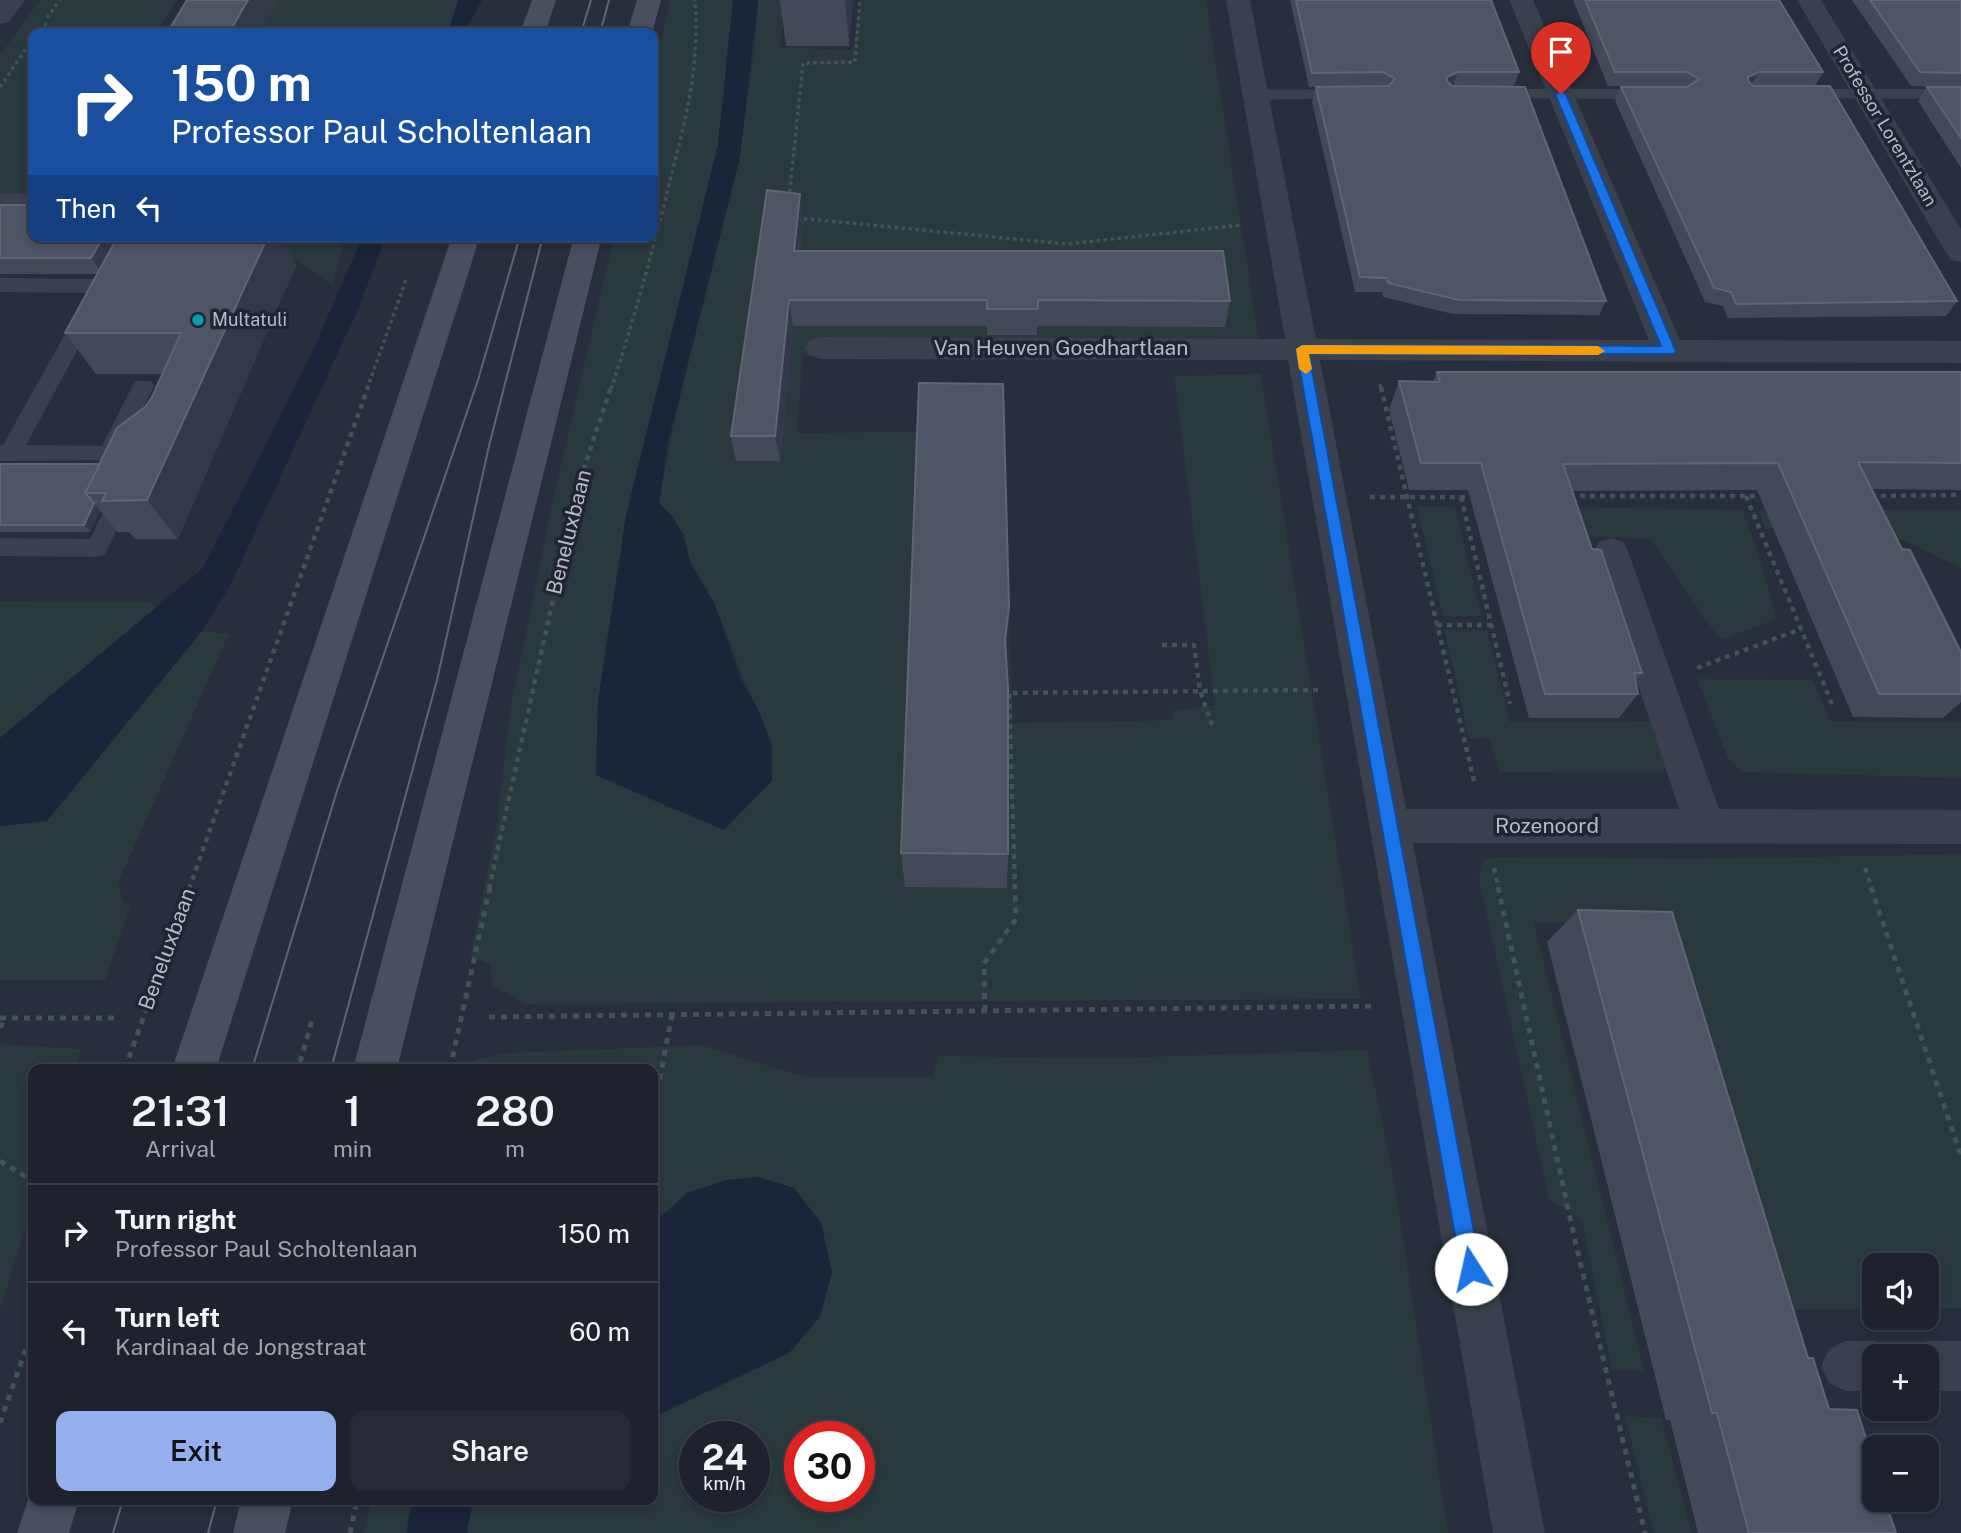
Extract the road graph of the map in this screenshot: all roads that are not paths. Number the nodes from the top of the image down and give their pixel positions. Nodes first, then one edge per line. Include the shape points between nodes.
1 (13, 0) edge
2 (544, 0) edge
3 (649, 0) edge
4 (1238, 0) edge
5 (1521, 0) edge
6 (1809, 0) edge
7 (0, 17) edge
8 (535, 28) edge
9 (641, 28) edge
10 (1365, 94) edge
11 (1480, 94) edge
12 (1561, 94) junction
13 (1667, 94) edge
14 (1776, 94) edge
15 (1866, 94) junction
16 (1961, 94) edge
17 (1256, 95) junction
18 (0, 200) edge
19 (28, 200) edge
20 (464, 242) edge
21 (586, 242) edge
22 (1961, 253) edge
23 (2, 288) edge
24 (820, 348) dead end
25 (1302, 349) junction
26 (1670, 351) junction
27 (1961, 352) edge
28 (143, 386) edge
29 (5, 453) edge
30 (109, 453) junction
31 (0, 547) edge
32 (1611, 551) dead end
33 (1389, 825) junction
34 (1705, 827) junction
35 (1961, 827) edge
36 (196, 1064) edge
37 (376, 1064) edge
38 (1939, 1366) edge
39 (1961, 1366) edge
40 (51, 1505) edge
41 (266, 1505) edge
42 (43, 1533) edge
43 (259, 1533) edge
44 (1519, 1533) edge

1 - 7 street
2 - 8 main road
3 - 9 main road
4 - 17 street
5 - 12 street
6 - 15 street, Professor Lorentzlaan
10 - 17 lane
11 - 12 lane
12 - 13 lane
12 - 26 street
14 - 15 lane
15 - 16 lane
15 - 22 street, Professor Lorentzlaan
17 - 25 street
18 - 19 lane
20 - 36 main road
21 - 37 main road
23 - 29 lane via 102,286
24 - 25 street, Van Heuven Goedhartlaan
25 - 26 street, Van Heuven Goedhartlaan
25 - 33 street
26 - 27 street, Van Heuven Goedhartlaan
28 - 30 lane
29 - 30 lane
30 - 31 lane via 141,454 97,548
32 - 34 street
33 - 34 street, Rozenoord
33 - 44 street
34 - 35 street, Rozenoord
38 - 39 street
40 - 42 main road
41 - 43 main road

